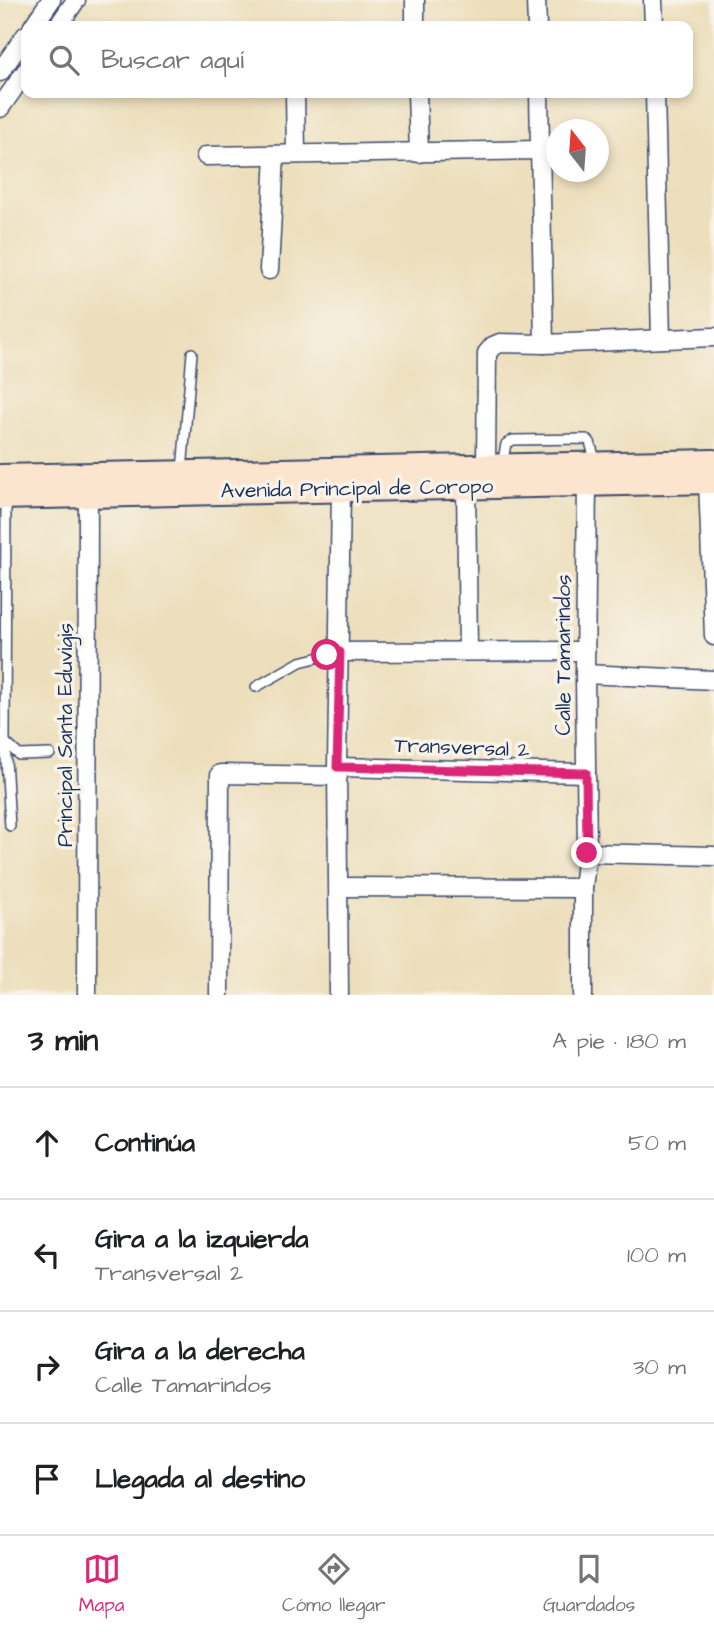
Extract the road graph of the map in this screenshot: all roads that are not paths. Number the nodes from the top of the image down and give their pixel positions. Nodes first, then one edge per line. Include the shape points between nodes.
1 (51, 0) edge
2 (76, 0) edge
3 (415, 0) edge
4 (536, 0) edge
5 (653, 0) edge
6 (36, 21) edge
7 (61, 21) edge
8 (415, 21) edge
9 (537, 21) edge
10 (654, 21) edge
11 (21, 42) edge
12 (2, 70) edge
13 (21, 73) edge
14 (21, 78) edge
15 (295, 98) edge
16 (417, 98) edge
17 (539, 98) edge
18 (655, 98) edge
19 (0, 108) edge
20 (540, 150) junction
21 (419, 153) junction
22 (296, 154) junction
23 (275, 155) junction
24 (206, 156) dead end
25 (269, 270) dead end
26 (714, 337) edge
27 (661, 339) junction
28 (544, 344) junction
29 (192, 353) dead end
30 (494, 466) junction
31 (182, 473) junction
32 (591, 474) junction
33 (712, 475) edge
34 (88, 485) junction
35 (466, 485) junction
36 (3, 487) edge
37 (341, 489) junction
38 (714, 636) edge
39 (468, 650) junction
40 (585, 651) junction
41 (340, 652) junction
42 (585, 674) junction
43 (714, 680) edge
44 (256, 687) dead end
45 (5, 742) junction
46 (50, 754) dead end
47 (337, 771) junction
48 (586, 773) junction
49 (10, 826) dead end
50 (587, 853) junction
51 (714, 856) edge
52 (339, 887) junction
53 (583, 888) junction
54 (87, 995) edge
55 (219, 995) edge
56 (339, 995) edge
57 (583, 995) edge

1 - 6 street
2 - 7 street
3 - 8 street
4 - 9 street
5 - 10 street
11 - 12 street
12 - 13 street
14 - 19 street
15 - 22 street
16 - 21 street
17 - 20 street
18 - 27 street
20 - 21 street
20 - 28 street
21 - 22 street
22 - 23 street
23 - 24 street
23 - 25 street
26 - 27 street
27 - 28 street
28 - 30 street via 500,343 487,354
29 - 31 lane
30 - 31 main road, Avenida Principal de Coropo
30 - 32 main road, Avenida Principal de Coropo
31 - 34 main road, Avenida Principal de Coropo
32 - 33 main road, Avenida Principal de Coropo
32 - 35 main road, Avenida Principal de Coropo
32 - 40 street, Calle Tamarindos
33 - 38 street
34 - 36 main road, Avenida Principal de Coropo
34 - 37 main road, Avenida Principal de Coropo
34 - 54 street, Principal Santa Eduvigis
35 - 37 main road, Avenida Principal de Coropo
35 - 39 street
36 - 45 lane
37 - 41 street
39 - 40 street
39 - 41 street
40 - 42 street, Calle Tamarindos
41 - 44 lane via 300,662
41 - 47 street
42 - 43 street
42 - 48 street, Calle Tamarindos
45 - 46 lane via 19,755
45 - 49 lane
47 - 48 street, Transversal 2
47 - 52 street
47 - 55 street, Transversal 2 via 220,774
48 - 50 street, Calle Tamarindos
50 - 51 street
50 - 53 street, Calle Tamarindos
52 - 53 street
52 - 56 street
53 - 57 street, Calle Tamarindos

